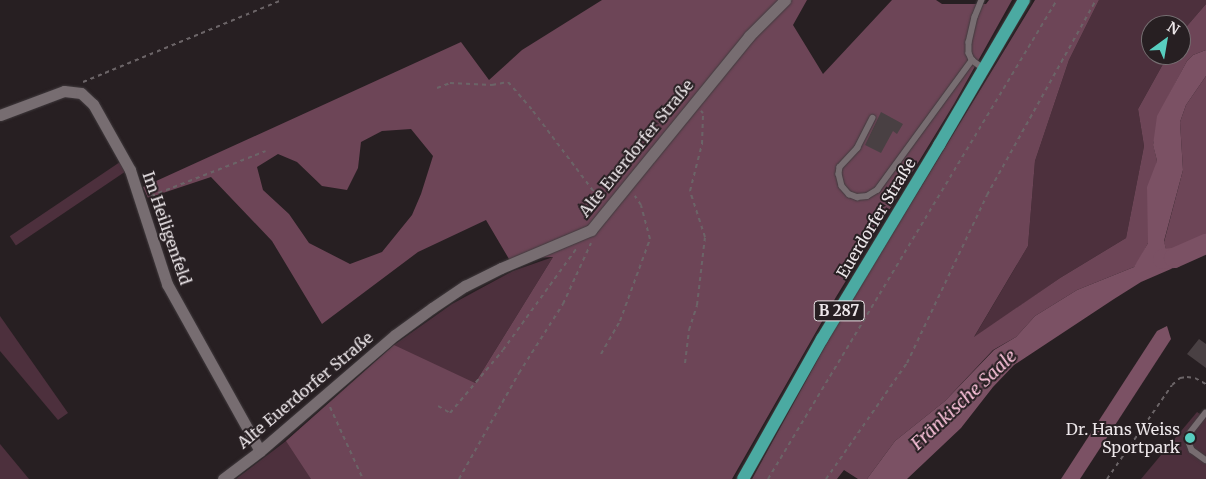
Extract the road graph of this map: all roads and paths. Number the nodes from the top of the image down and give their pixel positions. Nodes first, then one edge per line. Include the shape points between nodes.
1 (282, 0) edge
2 (785, 0) edge
3 (982, 0) edge
4 (1024, 0) edge
5 (1057, 0) edge
6 (1096, 0) edge
7 (972, 60) junction
8 (983, 68) junction
9 (437, 88) dead end
10 (64, 91) junction
11 (694, 104) junction
12 (0, 115) edge
13 (873, 118) dead end
14 (266, 151) dead end
15 (627, 186) junction
16 (140, 201) junction
17 (607, 210) junction
18 (591, 230) junction
19 (601, 354) dead end
20 (685, 363) dead end
21 (1206, 384) edge
22 (324, 396) junction
23 (438, 406) dead end
24 (1206, 412) edge
25 (260, 451) junction
26 (1206, 460) edge
27 (223, 479) edge
28 (363, 479) edge
29 (459, 479) edge
30 (743, 479) edge
31 (768, 479) edge
32 (826, 479) edge
33 (1106, 479) edge

1 - 10 path
2 - 11 street, Alte Euerdorfer Straße via 749,36
3 - 7 lane via 969,42
4 - 8 main road, Euerdorfer Straße / B 287
5 - 31 path
6 - 32 path via 987,195 907,363
7 - 8 lane
7 - 13 lane via 877,190 858,197 849,194 842,186 840,167 858,148
8 - 30 main road, Euerdorfer Straße / B 287 via 817,347
9 - 17 path via 450,83 508,82 534,111
10 - 12 street
10 - 16 street, Im Heiligenfeld via 81,93 93,104 130,170
11 - 15 street, Alte Euerdorfer Straße
11 - 20 path via 703,113 702,144 690,191 706,237
14 - 16 path
15 - 17 street, Alte Euerdorfer Straße
15 - 19 path via 641,205 650,239 620,321
16 - 25 street, Im Heiligenfeld via 167,284
17 - 18 street, Alte Euerdorfer Straße
18 - 22 street, Alte Euerdorfer Straße via 465,286 395,335
18 - 23 path via 502,350 450,413
18 - 29 path via 592,242 563,304 519,373
21 - 33 path via 1195,378 1180,378
22 - 25 street, Alte Euerdorfer Straße
22 - 28 path
24 - 26 lane via 1187,437 1192,450
25 - 27 street, Alte Euerdorfer Straße

